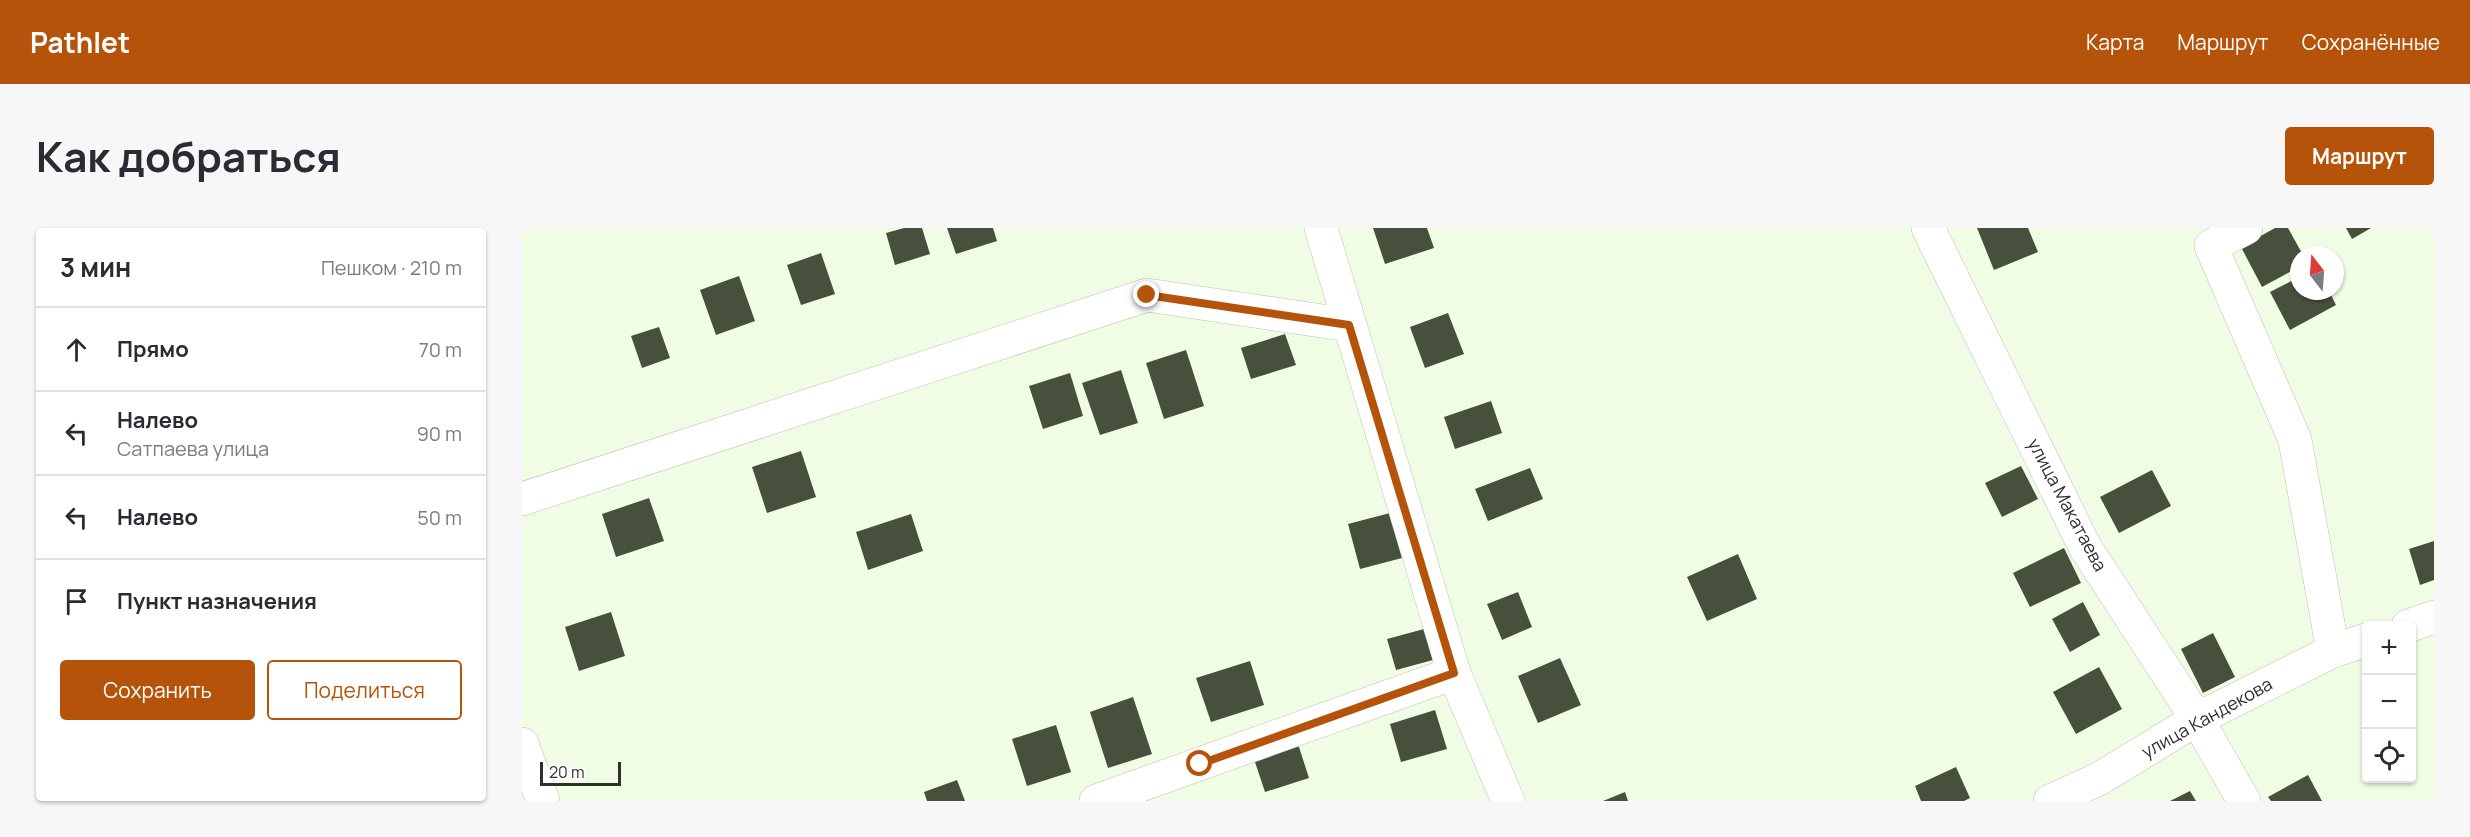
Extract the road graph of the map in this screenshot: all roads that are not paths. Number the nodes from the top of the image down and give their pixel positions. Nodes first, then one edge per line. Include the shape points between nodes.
1 (1321, 228) edge
2 (1928, 228) edge
3 (2246, 228) edge
4 (1349, 325) junction
5 (522, 499) edge
6 (2434, 617) edge
7 (2416, 623) edge
8 (2362, 642) edge
9 (2333, 651) junction
10 (1454, 673) junction
11 (2197, 719) junction
12 (522, 744) edge
13 (543, 801) edge
14 (1096, 801) edge
15 (1508, 801) edge
16 (2049, 801) edge
17 (2244, 801) edge

1 - 4 street
2 - 11 street, улица Макатаева via 2085,547
3 - 9 street via 2211,246 2295,440
4 - 5 street via 1147,295
4 - 10 street
6 - 7 street
8 - 9 street, улица Кандекова
9 - 11 street, улица Кандекова
10 - 14 street
10 - 15 street
11 - 16 street, улица Кандекова via 2099,779
11 - 17 street, улица Макатаева
12 - 13 street

